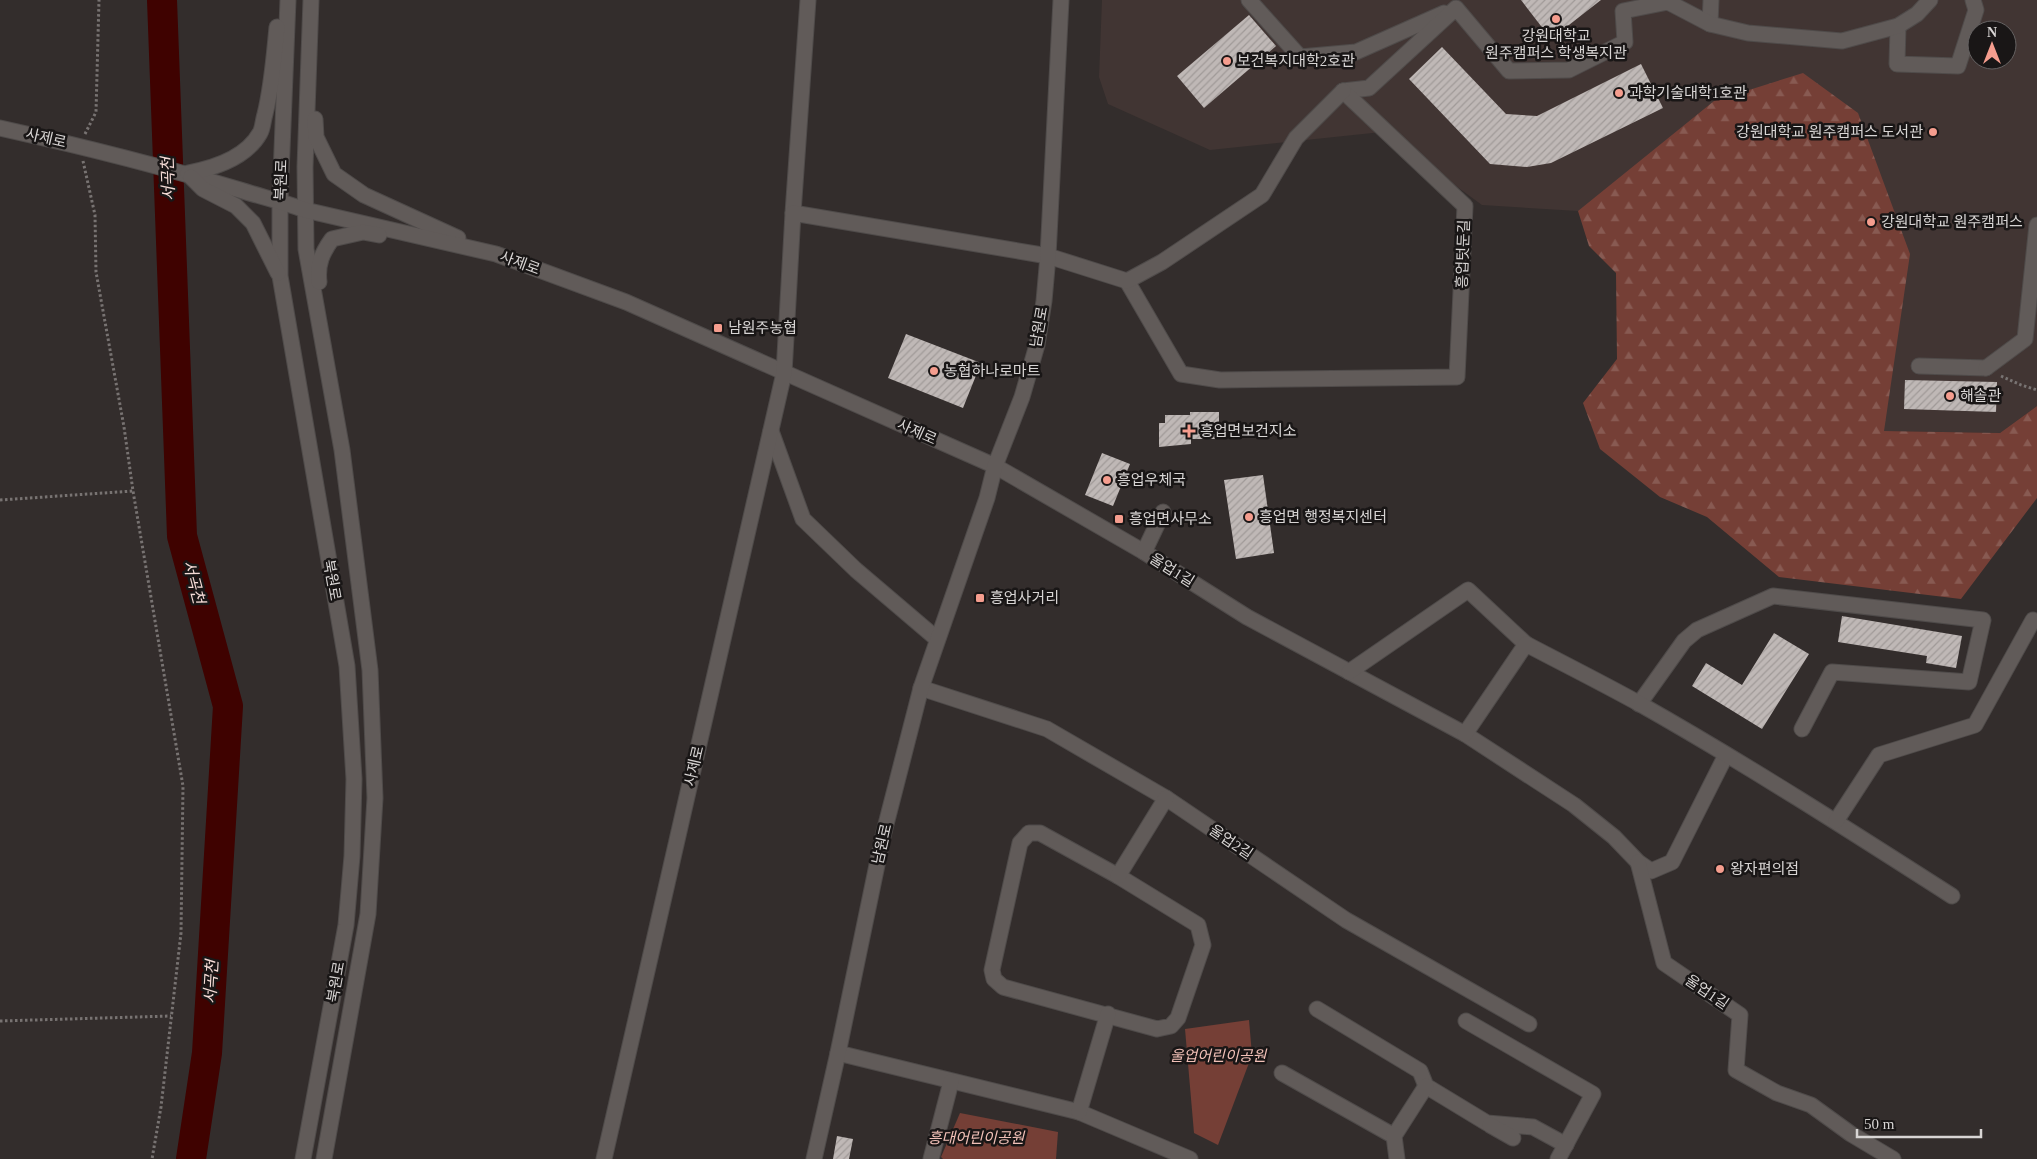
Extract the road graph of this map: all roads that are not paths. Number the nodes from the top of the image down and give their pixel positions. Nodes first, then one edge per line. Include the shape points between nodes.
1 (287, 0) edge
2 (808, 0) edge
3 (1061, 0) edge
4 (1249, 0) edge
5 (1711, 0) edge
6 (1930, 0) edge
7 (1973, 0) edge
8 (311, 1) edge
9 (1456, 8) junction
10 (1710, 24) junction
11 (1898, 26) junction
12 (1343, 91) junction
13 (0, 128) edge
14 (186, 173) junction
15 (280, 200) junction
16 (306, 210) junction
17 (793, 213) junction
18 (2037, 226) edge
19 (496, 254) junction
20 (1048, 256) junction
21 (280, 276) junction
22 (1127, 281) junction
23 (327, 362) junction
24 (1919, 366) dead end
25 (784, 373) junction
26 (771, 431) junction
27 (995, 466) junction
28 (1163, 512) dead end
29 (1144, 552) junction
30 (2032, 620) dead end
31 (937, 639) junction
32 (1526, 644) junction
33 (1350, 672) junction
34 (921, 688) junction
35 (1640, 704) junction
36 (1802, 729) dead end
37 (1465, 734) junction
38 (1726, 755) junction
39 (1166, 798) junction
40 (1836, 821) junction
41 (1638, 862) junction
42 (1118, 876) junction
43 (1952, 896) dead end
44 (1317, 1009) dead end
45 (1108, 1014) junction
46 (1466, 1021) dead end
47 (1529, 1024) dead end
48 (838, 1053) junction
49 (1282, 1073) dead end
50 (951, 1082) junction
51 (1426, 1086) junction
52 (1079, 1112) junction
53 (1487, 1123) junction
54 (1394, 1136) junction
55 (1513, 1138) dead end
56 (1566, 1145) junction
57 (303, 1159) edge
58 (324, 1159) edge
59 (604, 1159) edge
60 (814, 1159) edge
61 (931, 1159) edge
62 (1190, 1159) edge
63 (1397, 1159) edge
64 (1558, 1159) edge
65 (1893, 1159) edge

1 - 14 street via 278,20 271,90 261,132 236,157 204,170
1 - 15 street, 북원로
2 - 17 street
3 - 20 street, 남원로
4 - 9 street via 1300,57 1356,52
5 - 10 street
6 - 11 street via 1918,14
7 - 11 street via 1976,10 1958,66 1897,64
8 - 16 street, 북원로
8 - 19 street via 315,20 316,137 334,174 364,195
9 - 10 street via 1509,71 1569,70 1625,42 1623,11 1668,2
9 - 12 street via 1369,88
10 - 11 street via 1748,33 1842,41
12 - 22 street via 1296,138 1262,195 1162,262
12 - 22 street, 흥업텃둔길 via 1464,206 1457,377 1220,380 1181,374
13 - 14 street, 사제로
14 - 15 street, 사제로
14 - 21 street via 203,189 236,206 254,223
15 - 16 street, 사제로
15 - 21 street, 북원로
16 - 19 street, 사제로
16 - 23 street, 북원로 via 306,250
17 - 20 street
17 - 25 street
18 - 24 street via 2025,339 1985,368
19 - 23 street via 363,232 332,239 321,254 318,272
19 - 25 street, 사제로 via 626,302
20 - 22 street
20 - 27 street, 남원로 via 1037,345 1022,397
21 - 57 street, 북원로 via 347,666 354,779 346,925
23 - 58 street, 북원로 via 342,450 370,670 375,798 368,914
25 - 26 street, 사제로
25 - 27 street, 사제로
26 - 31 street via 803,519 856,570
26 - 59 street, 사제로
27 - 29 street, 울업1길
27 - 31 street, 남원로 via 987,498
28 - 29 street
29 - 33 street, 울업1길 via 1247,617
30 - 40 street via 1975,725 1879,755
31 - 34 street, 남원로
32 - 33 street via 1468,590
32 - 35 street
32 - 37 street
33 - 37 street, 울업1길
34 - 39 street, 울업2길 via 1047,729
34 - 48 street, 남원로 via 883,836
35 - 36 street via 1684,641 1697,630 1773,596 1982,620 1969,682 1832,672
35 - 38 street
37 - 41 street, 울업1길 via 1574,805 1614,837
38 - 40 street
38 - 41 street via 1672,862 1652,870
39 - 42 street
39 - 47 street, 울업2길 via 1346,920
40 - 43 street
41 - 65 street, 울업1길 via 1664,964 1740,1015 1736,1070 1777,1093 1811,1104 1851,1134
42 - 45 street via 1198,925 1202,945 1178,1018 1171,1026 1157,1028
42 - 45 street via 1040,833 1029,832 1020,843 992,970 994,979 1003,987
44 - 51 street via 1420,1071
45 - 52 street
46 - 56 street via 1593,1094
48 - 50 street
48 - 60 street, 남원로
49 - 54 street
50 - 52 street
50 - 61 street
51 - 53 street
51 - 54 street
52 - 62 street
53 - 55 street
53 - 56 street via 1533,1127
54 - 63 street
56 - 64 street

